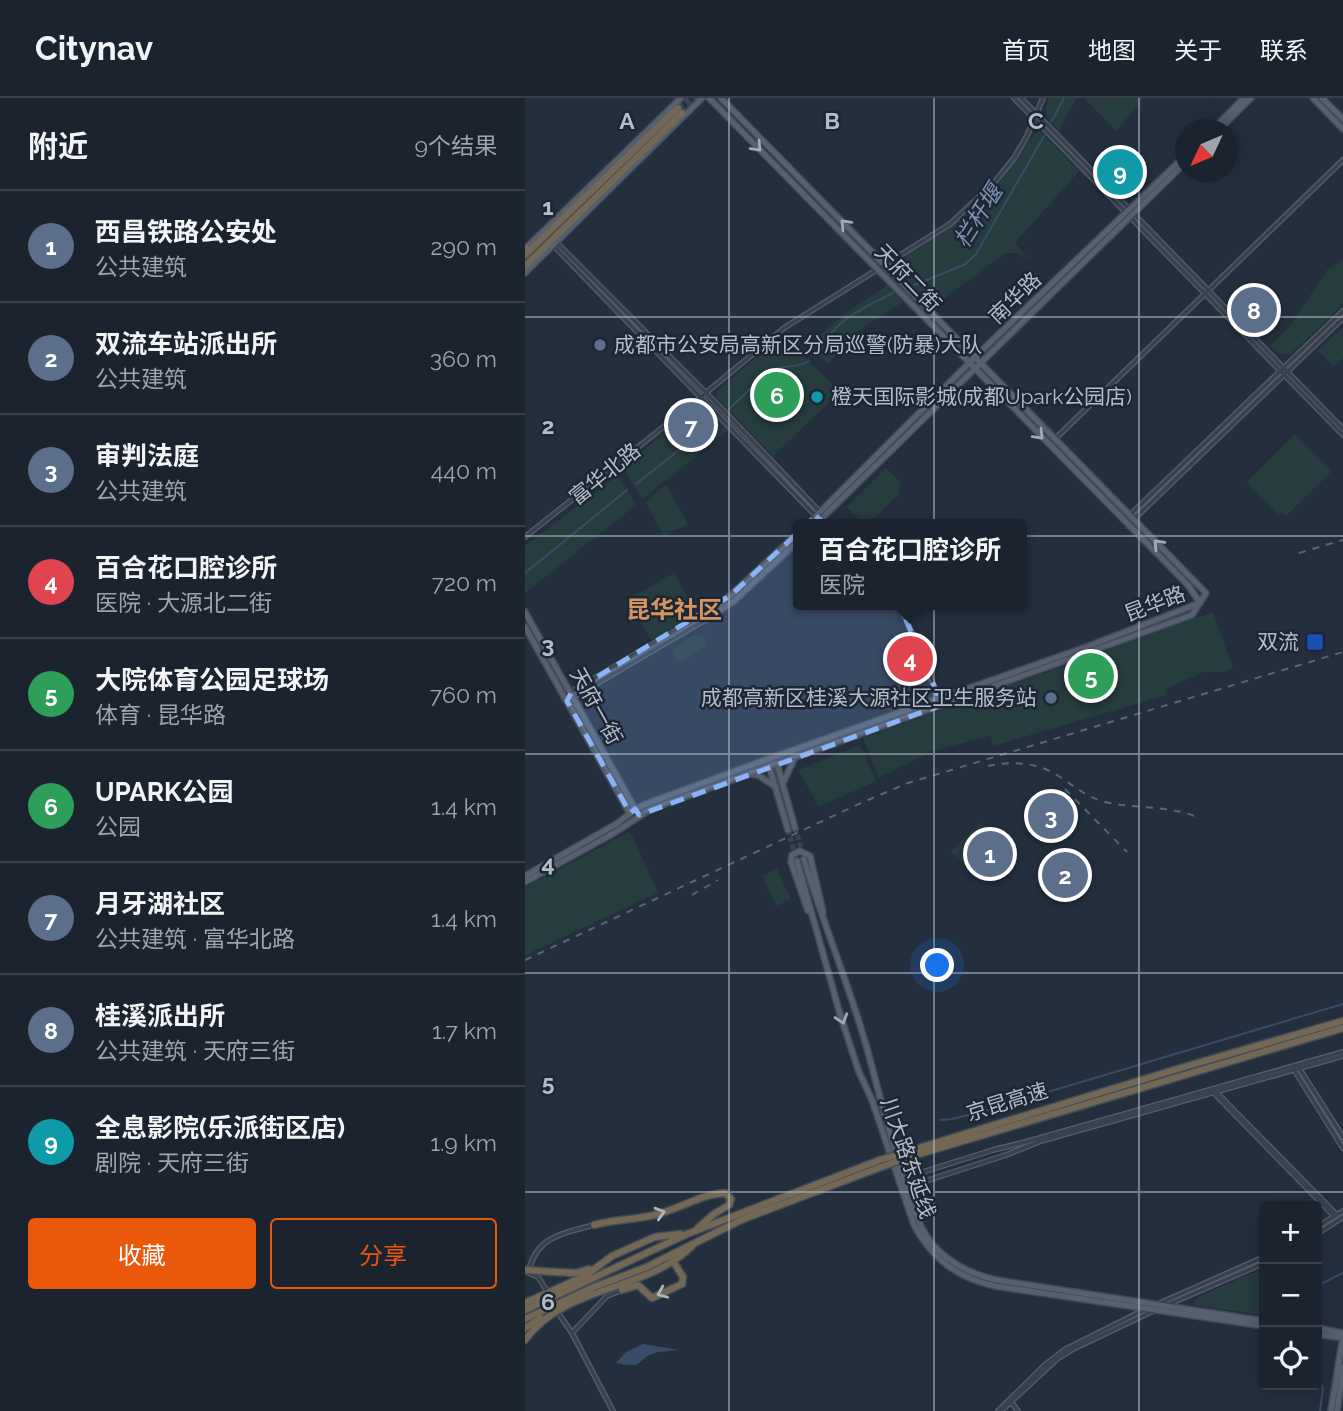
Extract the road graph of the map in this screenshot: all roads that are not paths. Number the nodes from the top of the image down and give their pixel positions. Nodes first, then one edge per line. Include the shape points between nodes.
1 (702, 98) edge
2 (709, 98) edge
3 (721, 98) edge
4 (1014, 98) edge
5 (1021, 98) edge
6 (1043, 98) edge
7 (1244, 98) edge
8 (1251, 98) edge
9 (1313, 98) edge
10 (1322, 98) edge
11 (681, 107) edge
12 (1035, 116) junction
13 (1223, 119) edge
14 (1230, 119) edge
15 (1343, 119) edge
16 (1343, 129) edge
17 (1343, 160) edge
18 (1175, 166) edge
19 (1175, 172) edge
20 (1130, 213) junction
21 (571, 216) junction
22 (554, 220) junction
23 (567, 233) junction
24 (555, 244) junction
25 (525, 249) edge
26 (525, 255) edge
27 (537, 261) junction
28 (884, 265) junction
29 (525, 266) edge
30 (877, 269) junction
31 (525, 273) edge
32 (1207, 292) junction
33 (1343, 311) edge
34 (1343, 318) edge
35 (975, 357) junction
36 (981, 363) junction
37 (972, 366) junction
38 (1284, 371) junction
39 (706, 393) junction
40 (701, 397) junction
41 (1343, 429) edge
42 (1343, 435) edge
43 (1055, 439) junction
44 (820, 515) junction
45 (1132, 517) junction
46 (815, 519) edge
47 (818, 519) edge
48 (824, 519) edge
49 (525, 537) edge
50 (793, 538) edge
51 (793, 546) edge
52 (1200, 603) junction
53 (902, 610) edge
54 (525, 612) edge
55 (703, 618) junction
56 (525, 627) edge
57 (572, 695) junction
58 (565, 699) junction
59 (941, 702) junction
60 (796, 757) junction
61 (771, 758) junction
62 (777, 764) junction
63 (769, 767) junction
64 (750, 774) junction
65 (783, 784) junction
66 (776, 787) junction
67 (635, 812) junction
68 (795, 828) tunnel mouth
69 (788, 830) tunnel mouth
70 (525, 876) edge
71 (525, 882) edge
72 (828, 932) junction
73 (818, 936) junction
74 (841, 967) junction
75 (828, 972) junction
76 (1343, 1021) edge
77 (1343, 1028) edge
78 (1343, 1054) edge
79 (1296, 1067) junction
80 (1213, 1091) junction
81 (1343, 1137) edge
82 (1343, 1148) edge
83 (908, 1154) junction
84 (880, 1163) junction
85 (904, 1178) junction
86 (907, 1187) junction
87 (1343, 1211) edge
88 (1336, 1216) junction
89 (1343, 1217) edge
90 (1322, 1224) edge
91 (594, 1225) joint
92 (695, 1231) junction
93 (1322, 1231) edge
94 (687, 1234) junction
95 (697, 1241) junction
96 (1259, 1259) edge
97 (673, 1261) junction
98 (601, 1264) junction
99 (1262, 1264) edge
100 (526, 1271) edge
101 (622, 1290) joint
102 (547, 1291) dead end
103 (1190, 1296) junction
104 (576, 1302) junction
105 (525, 1303) edge
106 (1165, 1306) junction
107 (1156, 1307) junction
108 (1146, 1308) junction
109 (525, 1310) edge
110 (1191, 1310) junction
111 (559, 1314) dead end
112 (525, 1319) edge
113 (1259, 1320) edge
114 (1259, 1325) edge
115 (525, 1328) edge
116 (1322, 1332) edge
117 (572, 1333) junction
118 (1343, 1336) edge
119 (525, 1340) edge
120 (1343, 1367) edge
121 (1010, 1402) junction
122 (613, 1411) edge
123 (1000, 1411) edge
124 (1019, 1411) edge
125 (1331, 1411) edge
126 (1337, 1411) edge

1 - 11 main road
2 -> 30 main road, 天府二街
28 -> 3 main road, 天府二街
4 - 12 street
5 - 12 street
6 - 12 street, 富华北路
7 - 13 main road
8 - 14 main road
9 - 16 main road
10 - 15 main road
11 - 21 highway
11 - 22 main road
11 - 23 main road
12 - 20 street
12 - 28 street, 富华北路 via 1014,158 984,193 950,224
17 - 32 street
18 - 20 main road, 南华路
19 - 20 main road, 南华路
20 - 32 street
20 - 35 main road, 南华路
20 - 36 main road, 南华路
21 - 22 highway
21 - 23 highway
21 - 26 highway
21 - 29 highway
22 - 25 main road
23 - 24 main road
24 - 27 main road
24 - 39 street
24 - 40 street
27 - 29 highway
27 - 31 main road
28 - 30 street, 富华北路
28 - 35 main road, 天府二街
30 - 37 main road, 天府二街
30 - 39 street, 富华北路 via 784,327
32 - 38 street
32 - 43 street
33 - 38 street
34 - 38 street
35 - 36 main road, 天府二街
35 - 37 main road, 南华路
36 - 37 main road, 南华路
36 - 43 main road, 天府二街
37 - 44 main road, 南华路
37 -> 52 main road, 天府二街 via 1188,585
38 - 41 street
38 - 42 street
38 - 45 street
39 - 40 street, 富华北路
39 - 44 street
40 - 44 street
40 - 49 street, 富华北路
43 - 45 main road, 天府二街
44 - 46 main road, 南华路
44 - 47 main road, 南华路
44 - 48 street
52 -> 45 main road, 天府二街 via 1206,593
50 - 55 main road
51 - 55 main road via 734,601
52 - 59 main road, 昆华路
53 - 59 street
54 - 57 main road, 天府一街
55 - 57 street
56 - 58 main road, 天府一街
57 - 58 street
57 - 67 main road, 天府一街
58 - 67 main road, 天府一街
59 - 60 main road, 昆华路
59 - 61 main road, 昆华路
60 - 62 main road, 昆华路
60 - 65 main road
61 - 62 main road
61 - 63 main road
61 - 67 main road, 昆华路
62 - 63 main road, 昆华路
62 - 65 main road
63 - 64 main road, 昆华路
63 - 66 main road
64 - 66 main road
64 - 67 main road, 昆华路
65 - 68 main road
66 - 69 main road
67 - 70 main road
67 - 71 main road, 天府一街 via 633,820 614,833
72 - 73 main road, 川大路东延线 via 801,860
72 - 73 main road via 810,856 797,851 791,862
72 - 74 main road, 川大路东延线
73 - 75 main road, 川大路东延线
74 - 75 main road via 836,978
74 - 85 main road, 川大路东延线
75 -> 108 main road, 川大路东延线 via 910,1216 934,1255 958,1274 978,1282
76 - 83 highway, 京昆高速
77 - 83 highway, 京昆高速
78 - 79 street
79 - 80 street
79 - 81 street
79 - 82 street
80 - 85 street
80 - 86 street via 1033,1143
80 - 88 street
83 - 84 highway, 京昆高速, bridge
84 - 92 highway, 京昆高速
84 - 95 highway, 京昆高速
85 - 86 main road, 川大路东延线
86 - 107 main road, 川大路东延线 via 929,1240 961,1268 996,1280
87 - 88 street
88 - 90 street
89 - 93 street
91 -> 92 highway via 657,1215 726,1193 729,1205
91 - 100 street via 549,1239
92 - 94 highway, 京昆高速
94 - 98 highway via 655,1237
94 - 109 highway
95 - 97 highway
95 - 112 highway
96 - 107 street
97 -> 101 highway via 682,1284 652,1298 638,1285
97 - 104 highway
98 - 100 highway, bridge via 581,1272
98 - 105 highway
99 - 103 street
100 - 102 street via 538,1277
101 - 117 street via 607,1296
103 - 106 street
103 - 110 street
104 - 115 highway
104 - 119 highway via 538,1325
106 - 107 main road, 川大路东延线
106 - 110 main road, 川大路东延线
107 - 108 main road, 川大路东延线
107 - 114 main road, 川大路东延线
107 - 121 street via 1057,1359
108 - 123 street via 1066,1349
110 - 113 main road, 川大路东延线
111 - 117 street
116 - 118 main road
117 - 122 street
118 - 125 main road
120 - 126 main road
121 - 123 street
121 - 124 street

